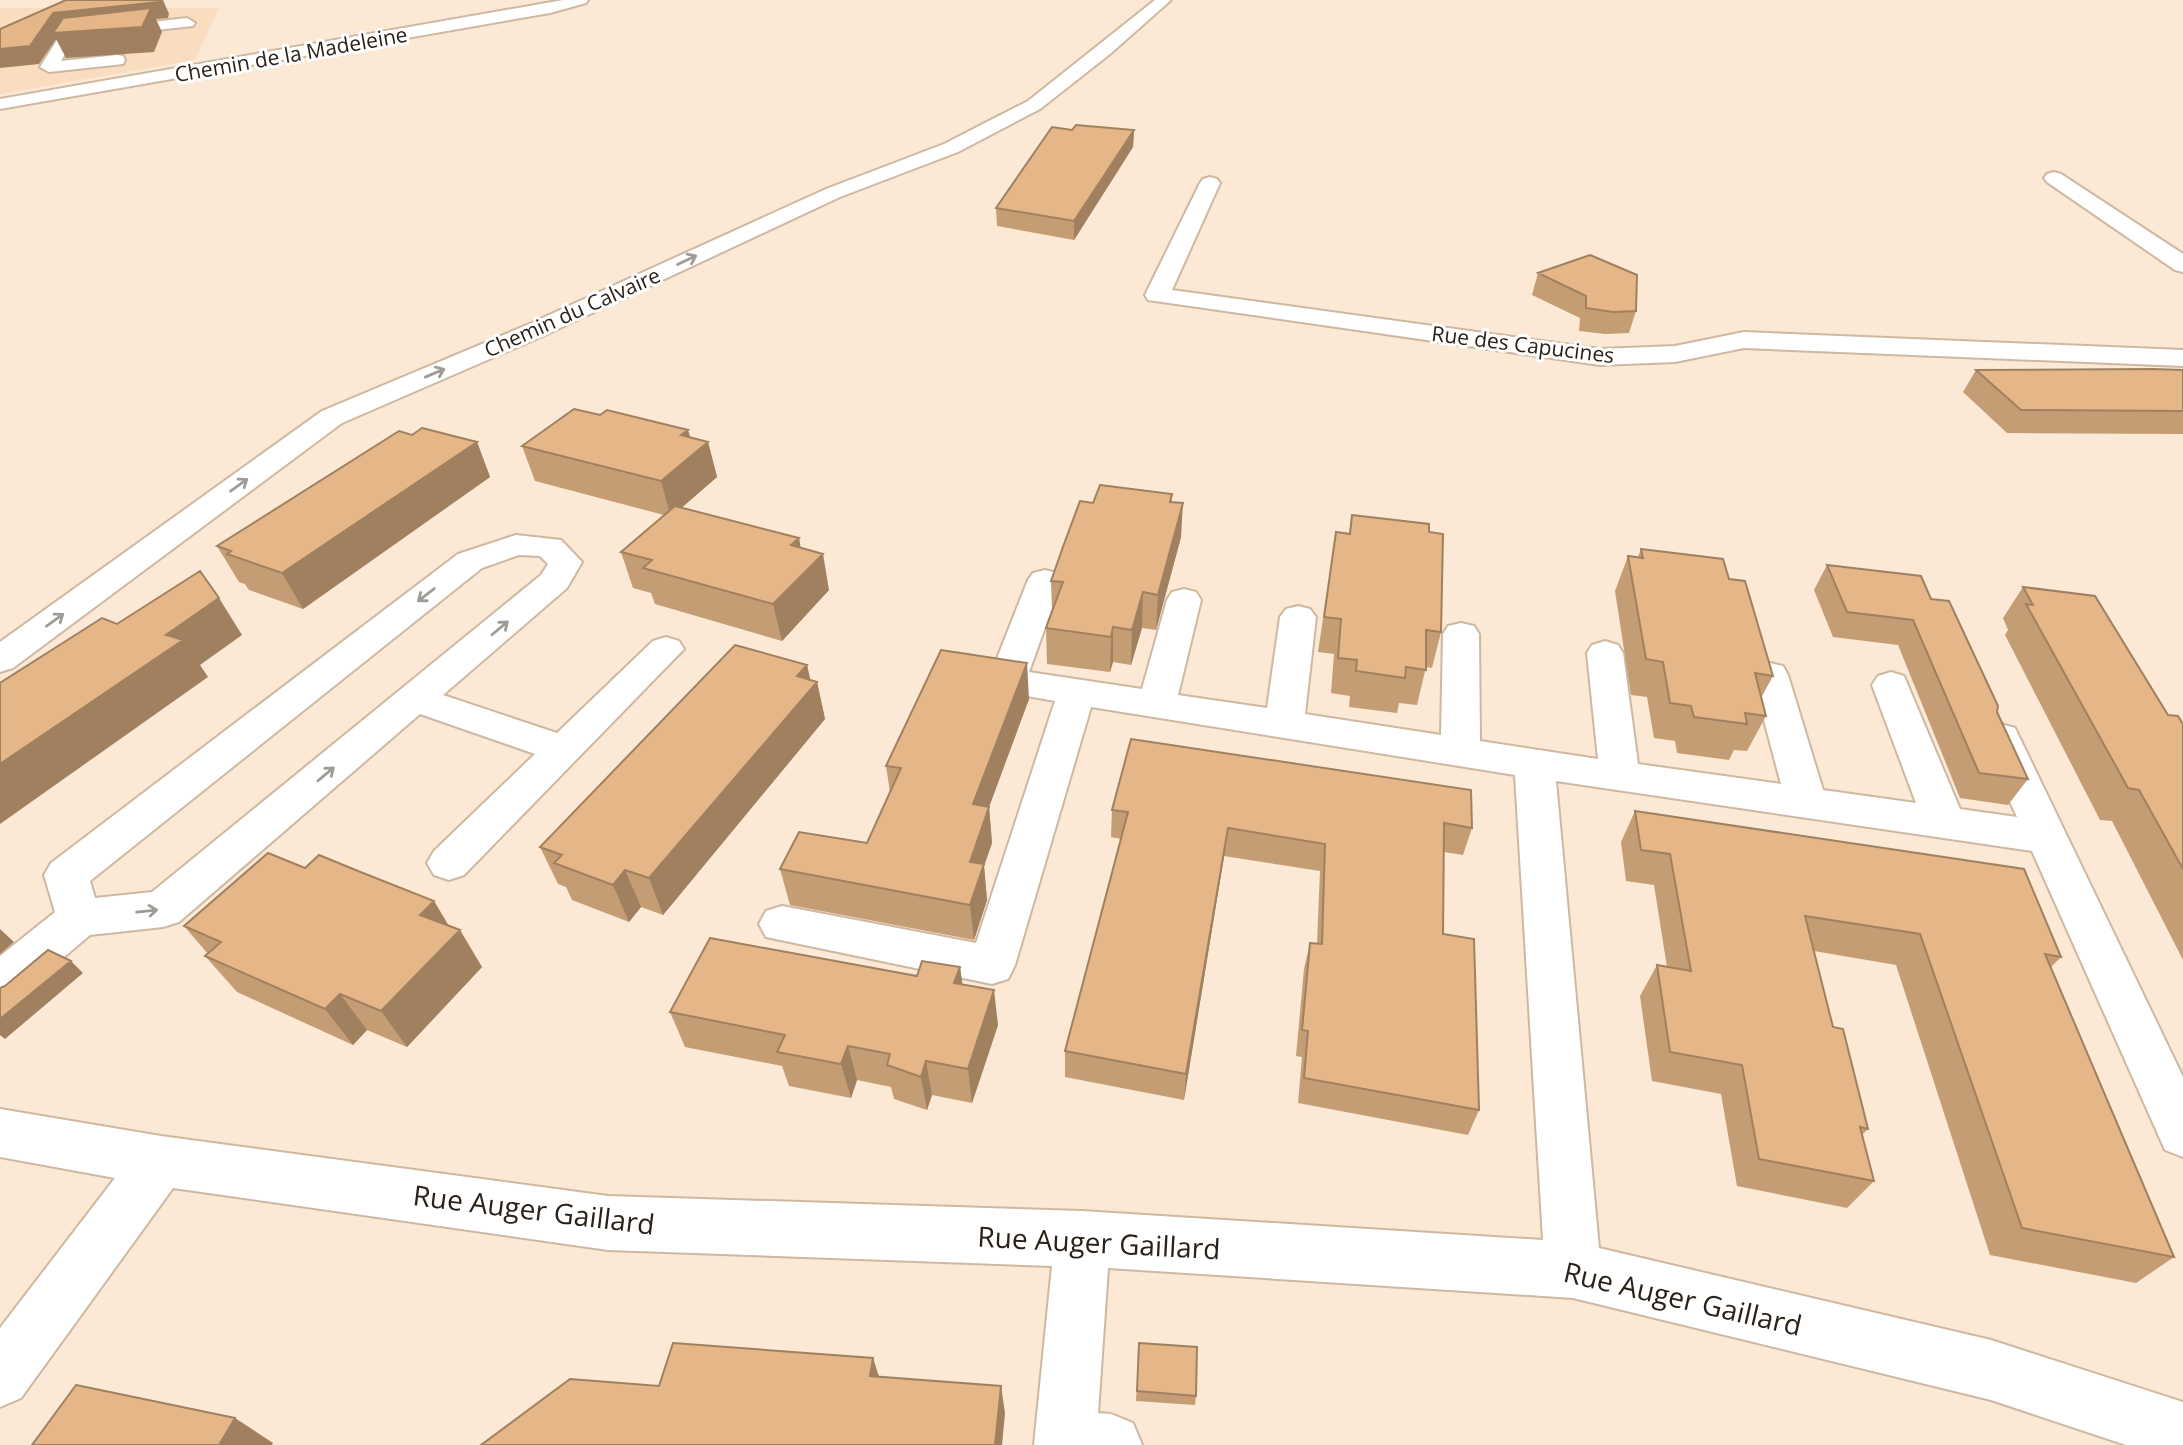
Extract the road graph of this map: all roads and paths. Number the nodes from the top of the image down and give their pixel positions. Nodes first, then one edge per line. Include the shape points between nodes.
1 (581, 0) edge
2 (1164, 0) edge
3 (183, 43) dead end
4 (128, 58) edge
5 (183, 74) junction
6 (39, 79) dead end
7 (0, 104) edge
8 (2054, 178) dead end
9 (1210, 183) dead end
10 (2183, 265) edge
11 (2183, 358) edge
12 (1045, 580) dead end
13 (1184, 600) dead end
14 (1298, 617) dead end
15 (1461, 634) dead end
16 (666, 649) dead end
17 (1605, 653) dead end
18 (0, 660) edge
19 (1770, 675) edge
20 (1891, 685) dead end
21 (1077, 692) junction
22 (416, 699) junction
23 (1157, 705) junction
24 (1284, 725) junction
25 (2000, 736) edge
26 (563, 749) junction
27 (1460, 752) junction
28 (1534, 764) junction
29 (1619, 776) junction
30 (1806, 802) junction
31 (1944, 821) junction
32 (2045, 837) junction
33 (449, 863) dead end
34 (79, 918) junction
35 (782, 925) dead end
36 (0, 982) edge
37 (0, 1133) edge
38 (2183, 1133) edge
39 (161, 1161) junction
40 (1082, 1239) junction
41 (1573, 1270) junction
42 (0, 1377) edge
43 (2183, 1433) edge
44 (1080, 1444) edge

1 - 5 street, Chemin de la Madeleine
18 -> 2 street, Chemin du Calvaire via 332,417 536,330 833,193 951,148 1034,105
3 - 4 street via 181,17 68,35 49,67
5 - 6 street via 183,57
5 - 7 street, Chemin de la Madeleine
8 - 10 street
9 - 11 street, Rue des Capucines via 1157,295 1601,357 1675,354 1744,340
12 - 21 street via 991,678
13 - 23 street
14 - 24 street
15 - 27 street
16 - 26 street
17 - 29 street
19 - 30 street
20 - 31 street
21 - 23 street
21 - 35 street via 992,965
22 - 26 street
34 -> 22 street via 163,909
22 -> 34 street via 555,581 565,562 549,547 516,545 470,561 66,875
23 - 24 street
24 - 27 street
25 - 32 street
26 - 33 street
27 - 28 street
28 - 29 street
28 - 41 street
29 - 30 street
30 - 31 street
31 - 32 street
32 - 38 street
34 - 36 street
37 - 39 street, Rue Auger Gaillard
39 - 40 street, Rue Auger Gaillard via 608,1223
39 - 42 street
40 - 41 street, Rue Auger Gaillard
40 - 44 street
41 - 43 street, Rue Auger Gaillard via 1991,1370

